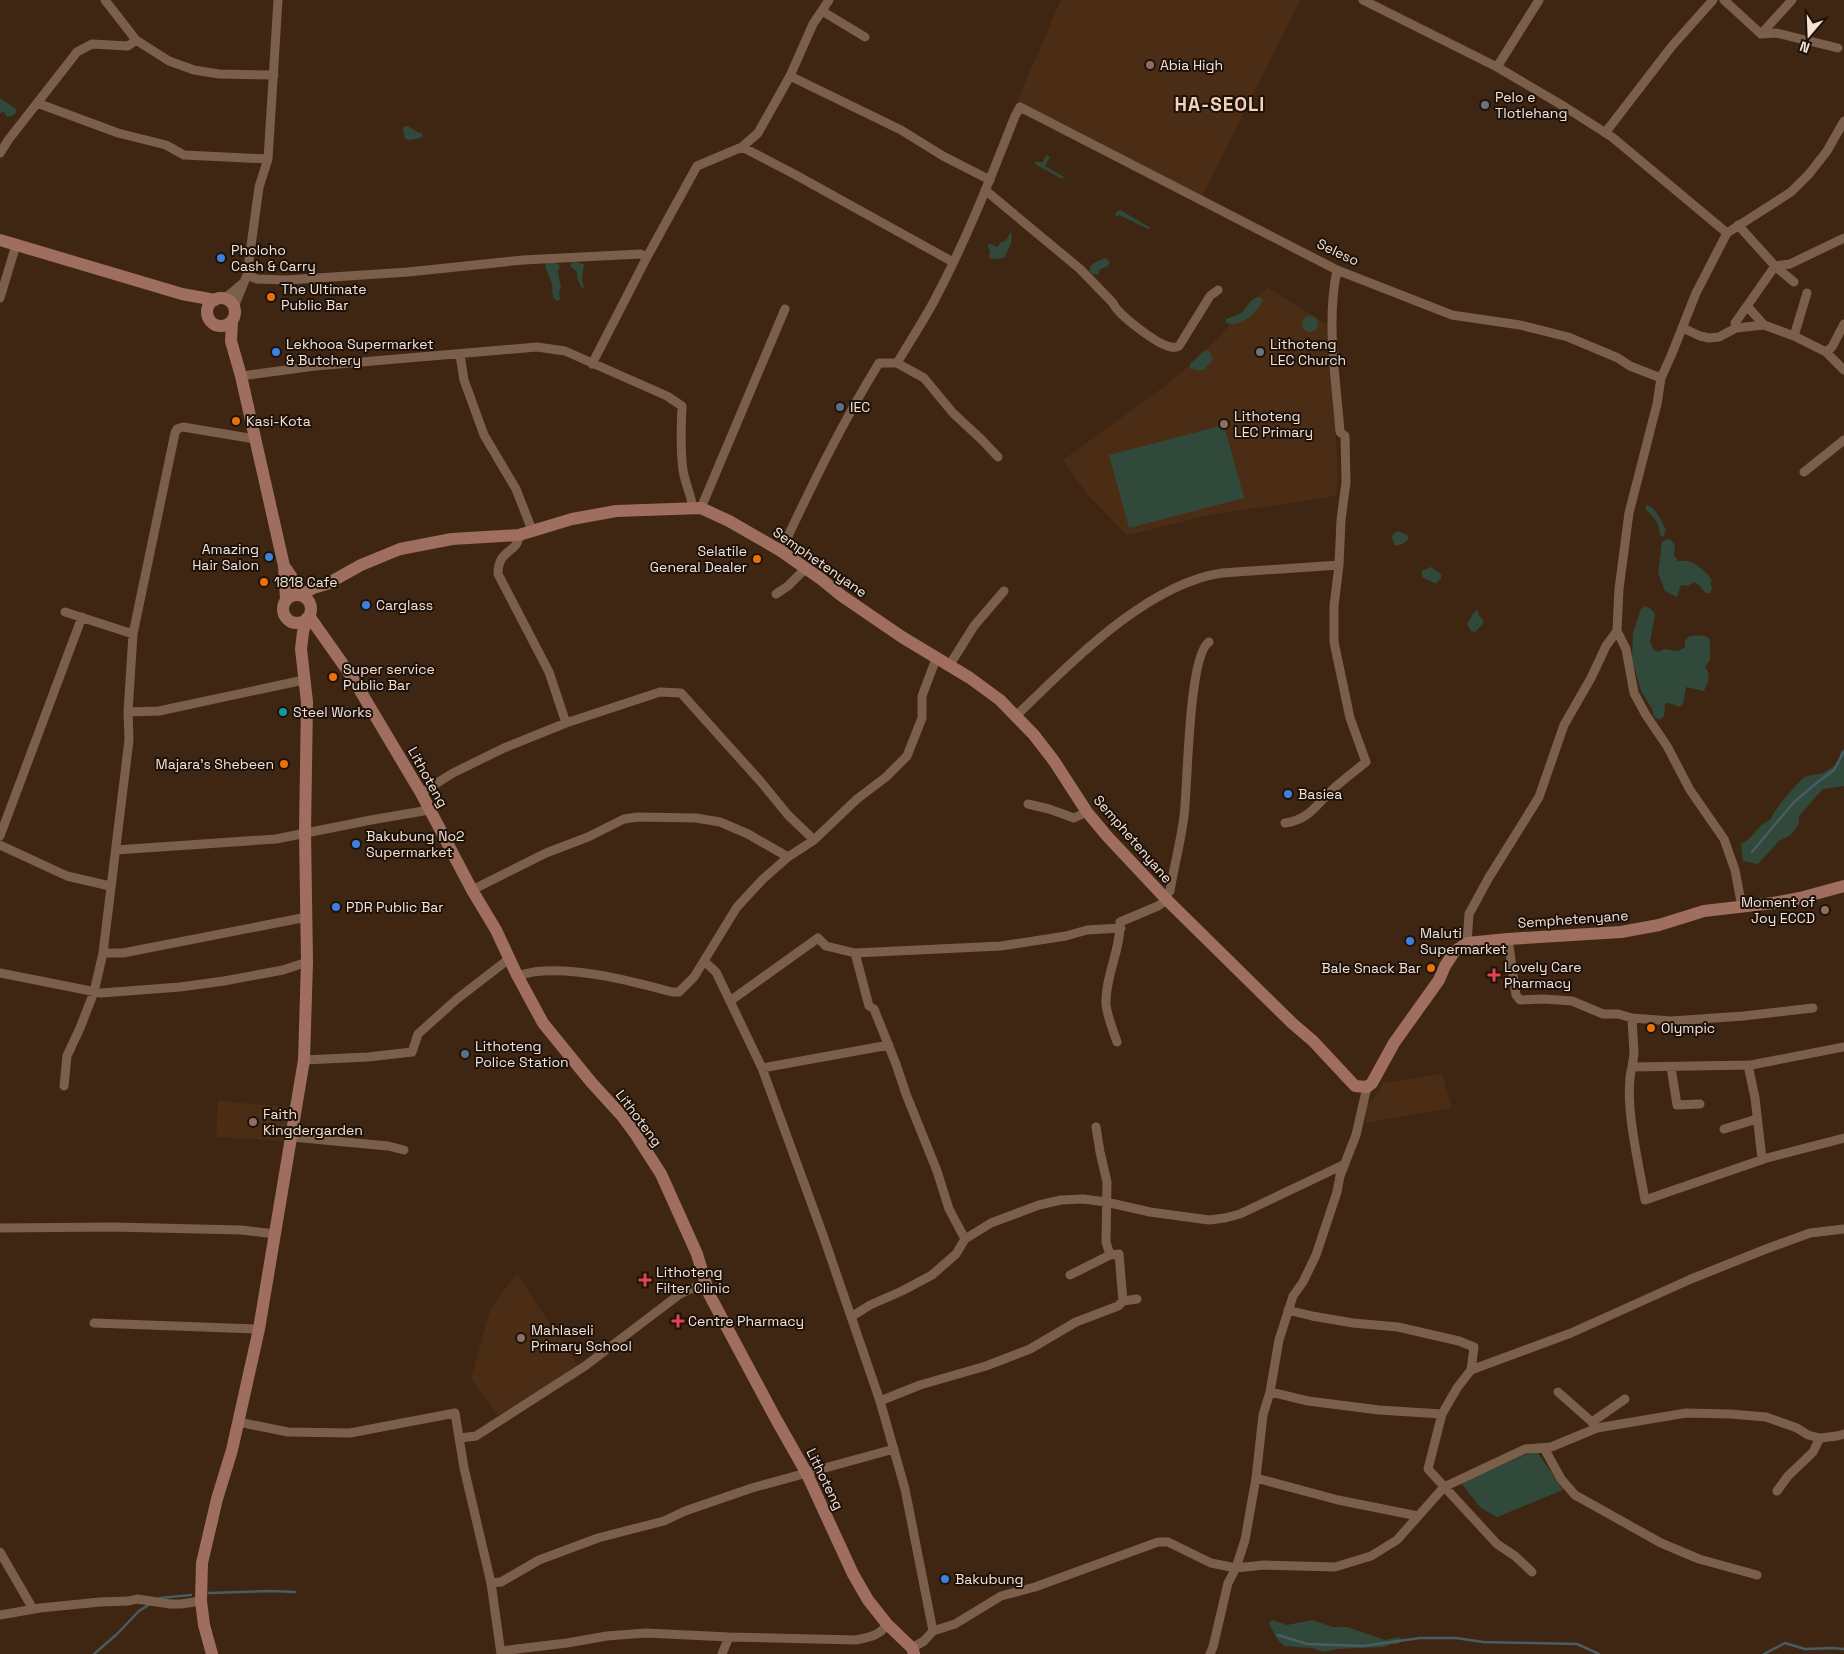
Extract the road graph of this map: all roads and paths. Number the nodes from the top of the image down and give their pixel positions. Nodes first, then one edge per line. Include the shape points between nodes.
1 (104, 0) edge
2 (278, 0) edge
3 (829, 0) edge
4 (1365, 0) edge
5 (1539, 0) edge
6 (1713, 0) edge
7 (1724, 0) edge
8 (1739, 0) edge
9 (1792, 0) edge
10 (1732, 8) junction
11 (822, 11) junction
12 (1761, 34) junction
13 (865, 37) dead end
14 (136, 40) junction
15 (1838, 48) dead end
16 (1497, 67) junction
17 (274, 74) junction
18 (790, 76) junction
19 (37, 103) junction
20 (1844, 121) edge
21 (1605, 133) junction
22 (742, 147) junction
23 (0, 153) edge
24 (268, 159) junction
25 (990, 180) junction
26 (985, 190) junction
27 (1738, 225) junction
28 (1728, 233) junction
29 (1844, 238) edge
30 (0, 240) edge
31 (16, 245) junction
32 (647, 257) junction
33 (954, 262) junction
34 (1775, 266) junction
35 (1337, 270) junction
36 (247, 275) junction
37 (1794, 282) dead end
38 (1218, 290) dead end
39 (1807, 293) dead end
40 (182, 294) junction
41 (0, 298) edge
42 (224, 302) junction
43 (1747, 306) junction
44 (785, 309) dead end
45 (208, 314) junction
46 (232, 321) junction
47 (1844, 324) edge
48 (218, 325) junction
49 (1764, 325) junction
50 (1683, 328) junction
51 (1736, 328) junction
52 (1794, 336) junction
53 (231, 341) junction
54 (1826, 352) junction
55 (460, 355) junction
56 (897, 363) junction
57 (592, 364) junction
58 (1844, 370) edge
59 (241, 376) junction
60 (1661, 378) junction
61 (255, 439) junction
62 (1844, 440) edge
63 (998, 457) dead end
64 (1804, 472) dead end
65 (697, 508) junction
66 (532, 530) junction
67 (519, 535) junction
68 (781, 551) junction
69 (1339, 565) junction
70 (284, 566) junction
71 (806, 568) junction
72 (327, 584) junction
73 (1004, 591) dead end
74 (776, 594) dead end
75 (300, 595) junction
76 (286, 599) junction
77 (65, 612) dead end
78 (309, 614) junction
79 (82, 617) junction
80 (290, 621) junction
81 (1617, 631) junction
82 (133, 634) junction
83 (1209, 642) dead end
84 (301, 649) junction
85 (936, 659) junction
86 (949, 666) junction
87 (304, 680) junction
88 (128, 712) junction
89 (1016, 716) junction
90 (566, 723) junction
91 (421, 793) junction
92 (1028, 804) dead end
93 (429, 810) junction
94 (1087, 812) junction
95 (1284, 823) dead end
96 (305, 832) junction
97 (0, 836) edge
98 (814, 840) junction
99 (0, 845) edge
100 (116, 850) junction
101 (788, 857) junction
102 (110, 886) junction
103 (1843, 888) edge
104 (472, 890) junction
105 (1165, 898) junction
106 (1742, 907) junction
107 (307, 917) junction
108 (1120, 928) junction
109 (1508, 939) junction
110 (1467, 943) junction
111 (103, 953) junction
112 (855, 953) junction
113 (510, 958) junction
114 (307, 962) junction
115 (704, 962) junction
116 (0, 973) edge
117 (517, 975) junction
118 (94, 992) junction
119 (730, 1001) junction
120 (1813, 1008) dead end
121 (1632, 1018) junction
122 (1117, 1042) dead end
123 (889, 1045) junction
124 (1844, 1047) edge
125 (304, 1060) junction
126 (1748, 1065) junction
127 (1632, 1067) junction
128 (1671, 1067) junction
129 (762, 1068) junction
130 (64, 1086) dead end
131 (1367, 1087) junction
132 (1700, 1104) dead end
133 (1757, 1119) junction
134 (1096, 1127) dead end
135 (1724, 1129) dead end
136 (292, 1137) junction
137 (1844, 1138) edge
138 (404, 1150) dead end
139 (1762, 1159) junction
140 (1345, 1164) junction
141 (1106, 1202) junction
142 (0, 1228) edge
143 (1844, 1229) edge
144 (275, 1234) junction
145 (965, 1239) junction
146 (1110, 1255) junction
147 (1070, 1275) dead end
148 (706, 1282) junction
149 (1137, 1299) dead end
150 (1123, 1301) junction
151 (1288, 1310) junction
152 (851, 1317) junction
153 (94, 1323) dead end
154 (259, 1329) junction
155 (1471, 1370) junction
156 (1270, 1392) junction
157 (1558, 1392) dead end
158 (1625, 1399) dead end
159 (880, 1402) junction
160 (1442, 1414) junction
161 (238, 1422) junction
162 (1595, 1425) junction
163 (1844, 1434) edge
164 (460, 1438) junction
165 (1820, 1438) junction
166 (1544, 1448) junction
167 (894, 1449) junction
168 (806, 1472) junction
169 (1256, 1478) junction
170 (1444, 1486) junction
171 (1777, 1491) dead end
172 (1418, 1516) junction
173 (0, 1552) edge
174 (1236, 1568) junction
175 (1532, 1572) dead end
176 (1757, 1575) dead end
177 (491, 1583) junction
178 (201, 1601) junction
179 (33, 1609) junction
180 (0, 1615) edge
181 (887, 1624) junction
182 (934, 1631) junction
183 (729, 1637) junction
184 (913, 1651) edge
185 (501, 1652) edge
186 (212, 1654) edge
187 (722, 1654) edge
188 (1210, 1654) edge

1 - 14 street
2 - 17 street
3 - 11 street
4 - 16 street
5 - 16 street
6 - 21 street via 1672,46
7 - 10 street
8 - 10 street
9 - 12 street
10 - 12 street
11 - 13 street
11 - 18 street
12 - 15 street via 1776,33
14 - 17 street via 169,60 194,70 219,74
14 - 19 street via 128,46 92,44 77,52
16 - 21 street
17 - 24 street
18 - 22 street via 758,133
18 - 25 street via 901,130
19 - 23 street
19 - 24 street via 166,145 184,155
20 - 27 street via 1827,151 1791,192
21 - 28 street
22 - 32 street via 697,166
22 - 33 street
24 - 36 street via 260,187
25 - 26 street
25 - 35 street, Seleso via 1020,107
26 - 33 street
26 - 38 street via 1080,269 1136,327 1164,345 1178,346 1210,296
27 - 28 street
27 - 34 street
28 - 50 street via 1696,293
29 - 34 street via 1790,264
30 - 31 main road
31 - 40 main road
31 - 41 street
32 - 36 street via 640,254 523,260 287,280 257,279
32 - 57 street
33 - 56 street
34 - 37 street
34 - 43 street
35 - 60 street, Seleso via 1452,315 1520,325 1568,337
35 - 69 street via 1332,325 1340,432 1345,436 1346,482
36 - 42 street via 243,284
39 - 52 street
40 - 42 main road
40 - 45 main road
42 - 45 main road via 209,306
42 - 46 main road via 235,314
43 - 49 street
43 - 51 street via 1735,322
44 - 65 street
45 - 48 main road via 211,322
46 - 48 main road
46 - 53 main road
47 - 54 street
48 - 53 main road
49 - 51 street
49 - 52 street
50 - 51 street via 1709,338 1719,337
50 - 60 street
52 - 54 street
53 - 59 main road
54 - 58 street
55 - 57 street via 544,348 565,351
55 - 59 street via 315,366
55 - 66 street via 464,380 484,435 516,489
56 - 63 street via 924,378 952,413
56 - 68 street via 879,363 875,369 822,462
57 - 65 street via 667,396 682,406 683,468 688,491
59 - 61 main road
60 - 81 street via 1629,513 1618,588
61 - 70 main road
61 - 82 street via 183,427 177,429
62 - 64 street
65 - 66 main road, Semphetenyane via 616,511
65 - 68 main road, Semphetenyane via 744,529
66 - 67 main road, Semphetenyane
67 - 72 main road, Semphetenyane via 452,539 400,550 361,565
67 - 90 street via 519,542 498,563 498,574 549,672
68 - 71 main road, Semphetenyane
69 - 89 street via 1222,573 1193,580 1149,601 1103,635
69 - 95 street via 1334,642 1350,718 1366,762 1331,791 1316,809 1297,821
70 - 75 main road
70 - 76 main road
71 - 74 street
71 - 85 main road, Semphetenyane
72 - 75 main road
72 - 78 main road
73 - 86 street via 974,626
75 - 76 main road
75 - 78 main road via 306,598
76 - 80 main road via 284,615
77 - 79 street
78 - 80 main road via 298,623
78 - 84 main road
78 - 91 main road, Lithoteng via 352,677
79 - 82 street
79 - 97 street
80 - 84 main road
81 - 106 street via 1626,649 1634,693 1690,790 1724,839 1735,870
81 - 110 street via 1564,725 1539,797 1469,914
82 - 88 street
83 - 105 street via 1202,649 1199,664 1188,748 1184,816 1170,891
84 - 87 main road
85 - 86 main road, Semphetenyane
85 - 98 street via 922,696 922,718 907,756
86 - 89 main road, Semphetenyane via 1000,700
87 - 88 street via 159,712
87 - 96 main road via 307,702
88 - 100 street via 130,740
89 - 94 main road, Semphetenyane via 1054,761
90 - 91 street via 504,748
90 - 98 street via 660,692 681,693 788,815
91 - 93 main road, Lithoteng
92 - 94 street via 1074,818
93 - 96 street
93 - 104 main road, Lithoteng
94 - 105 main road, Semphetenyane
96 - 100 street via 276,839
96 - 107 main road
98 - 101 street
99 - 102 street via 67,876
100 - 102 street
101 - 104 street via 720,822 696,818 638,817 624,819 546,853
101 - 115 street via 737,907
102 - 111 street
103 - 106 main road, Semphetenyane
104 - 113 main road, Lithoteng
105 - 108 street via 1158,906 1120,922
105 - 131 main road, Semphetenyane via 1355,1086
106 - 109 main road, Semphetenyane via 1704,911 1659,926 1621,932
107 - 111 street via 123,953
107 - 114 main road
108 - 112 street via 1088,930 1001,946
108 - 122 street via 1106,994 1106,1006
109 - 110 main road, Semphetenyane
109 - 121 street via 1516,995 1520,1000 1572,1001 1603,1014
110 - 131 main road via 1454,952
111 - 118 street
112 - 119 street via 826,946 818,938
112 - 123 street via 869,1006 874,1009
113 - 117 main road, Lithoteng
113 - 125 street via 418,1034 412,1052
114 - 118 street via 283,970 206,983
114 - 125 main road
115 - 117 street via 679,992 566,972
115 - 119 street via 716,972
116 - 118 street
117 - 148 main road, Lithoteng via 543,1023 622,1116 661,1174
118 - 130 street via 67,1056
119 - 129 street
120 - 121 street via 1680,1020
121 - 127 street
123 - 129 street
123 - 145 street via 949,1209
124 - 126 street
125 - 136 main road
126 - 128 street
126 - 133 street
127 - 128 street
127 - 139 street via 1629,1080 1632,1121 1645,1200
128 - 132 street via 1677,1105
129 - 152 street
131 - 140 street via 1356,1135
133 - 135 street
133 - 139 street
134 - 141 street via 1107,1182
136 - 138 street
136 - 144 main road
137 - 139 street
140 - 141 street via 1226,1218 1209,1220
140 - 151 street via 1316,1255 1292,1296
141 - 145 street via 1083,1199 1039,1205 991,1223
141 - 146 street via 1106,1242
142 - 144 street via 229,1229
143 - 155 street via 1810,1233 1766,1249 1571,1334
144 - 154 main road
145 - 152 street via 956,1254 932,1275
146 - 147 street
146 - 150 street via 1119,1254
148 - 164 street via 680,1294 585,1366 476,1436
148 - 168 main road, Lithoteng via 718,1312
149 - 150 street
150 - 159 street via 1118,1306 1076,1322 1030,1349 920,1385
151 - 155 street via 1353,1323 1398,1326 1459,1341 1474,1347
151 - 156 street
152 - 159 street
153 - 154 street
154 - 161 main road
155 - 160 street
156 - 160 street via 1308,1401
156 - 169 street via 1263,1416
157 - 162 street
158 - 162 street
159 - 167 street
160 - 170 street via 1428,1469
161 - 164 street via 288,1432 350,1432 455,1413
161 - 178 main road via 202,1563
162 - 165 street via 1686,1413 1730,1414 1766,1417
162 - 166 street
163 - 165 street
164 - 177 street
165 - 171 street via 1813,1452
166 - 170 street via 1525,1449
166 - 176 street via 1575,1495 1661,1543 1699,1559
167 - 168 street
167 - 182 street
168 - 177 street via 685,1511 664,1521 598,1538 539,1560 501,1582
168 - 181 main road, Lithoteng via 853,1574
169 - 172 street via 1338,1500
169 - 174 street via 1245,1540
170 - 172 street
170 - 175 street via 1497,1544
172 - 174 street via 1397,1540 1371,1556 1335,1566
173 - 179 street
174 - 182 street via 1205,1560 1180,1546 1158,1542 1035,1587 1001,1596 955,1624
174 - 188 street via 1228,1583
177 - 185 street
178 - 179 street via 170,1604 137,1599
178 - 186 main road
179 - 180 street
181 - 183 street via 875,1635 856,1640
181 - 184 main road, Lithoteng
182 - 184 street
183 - 185 street via 646,1633
183 - 187 street

